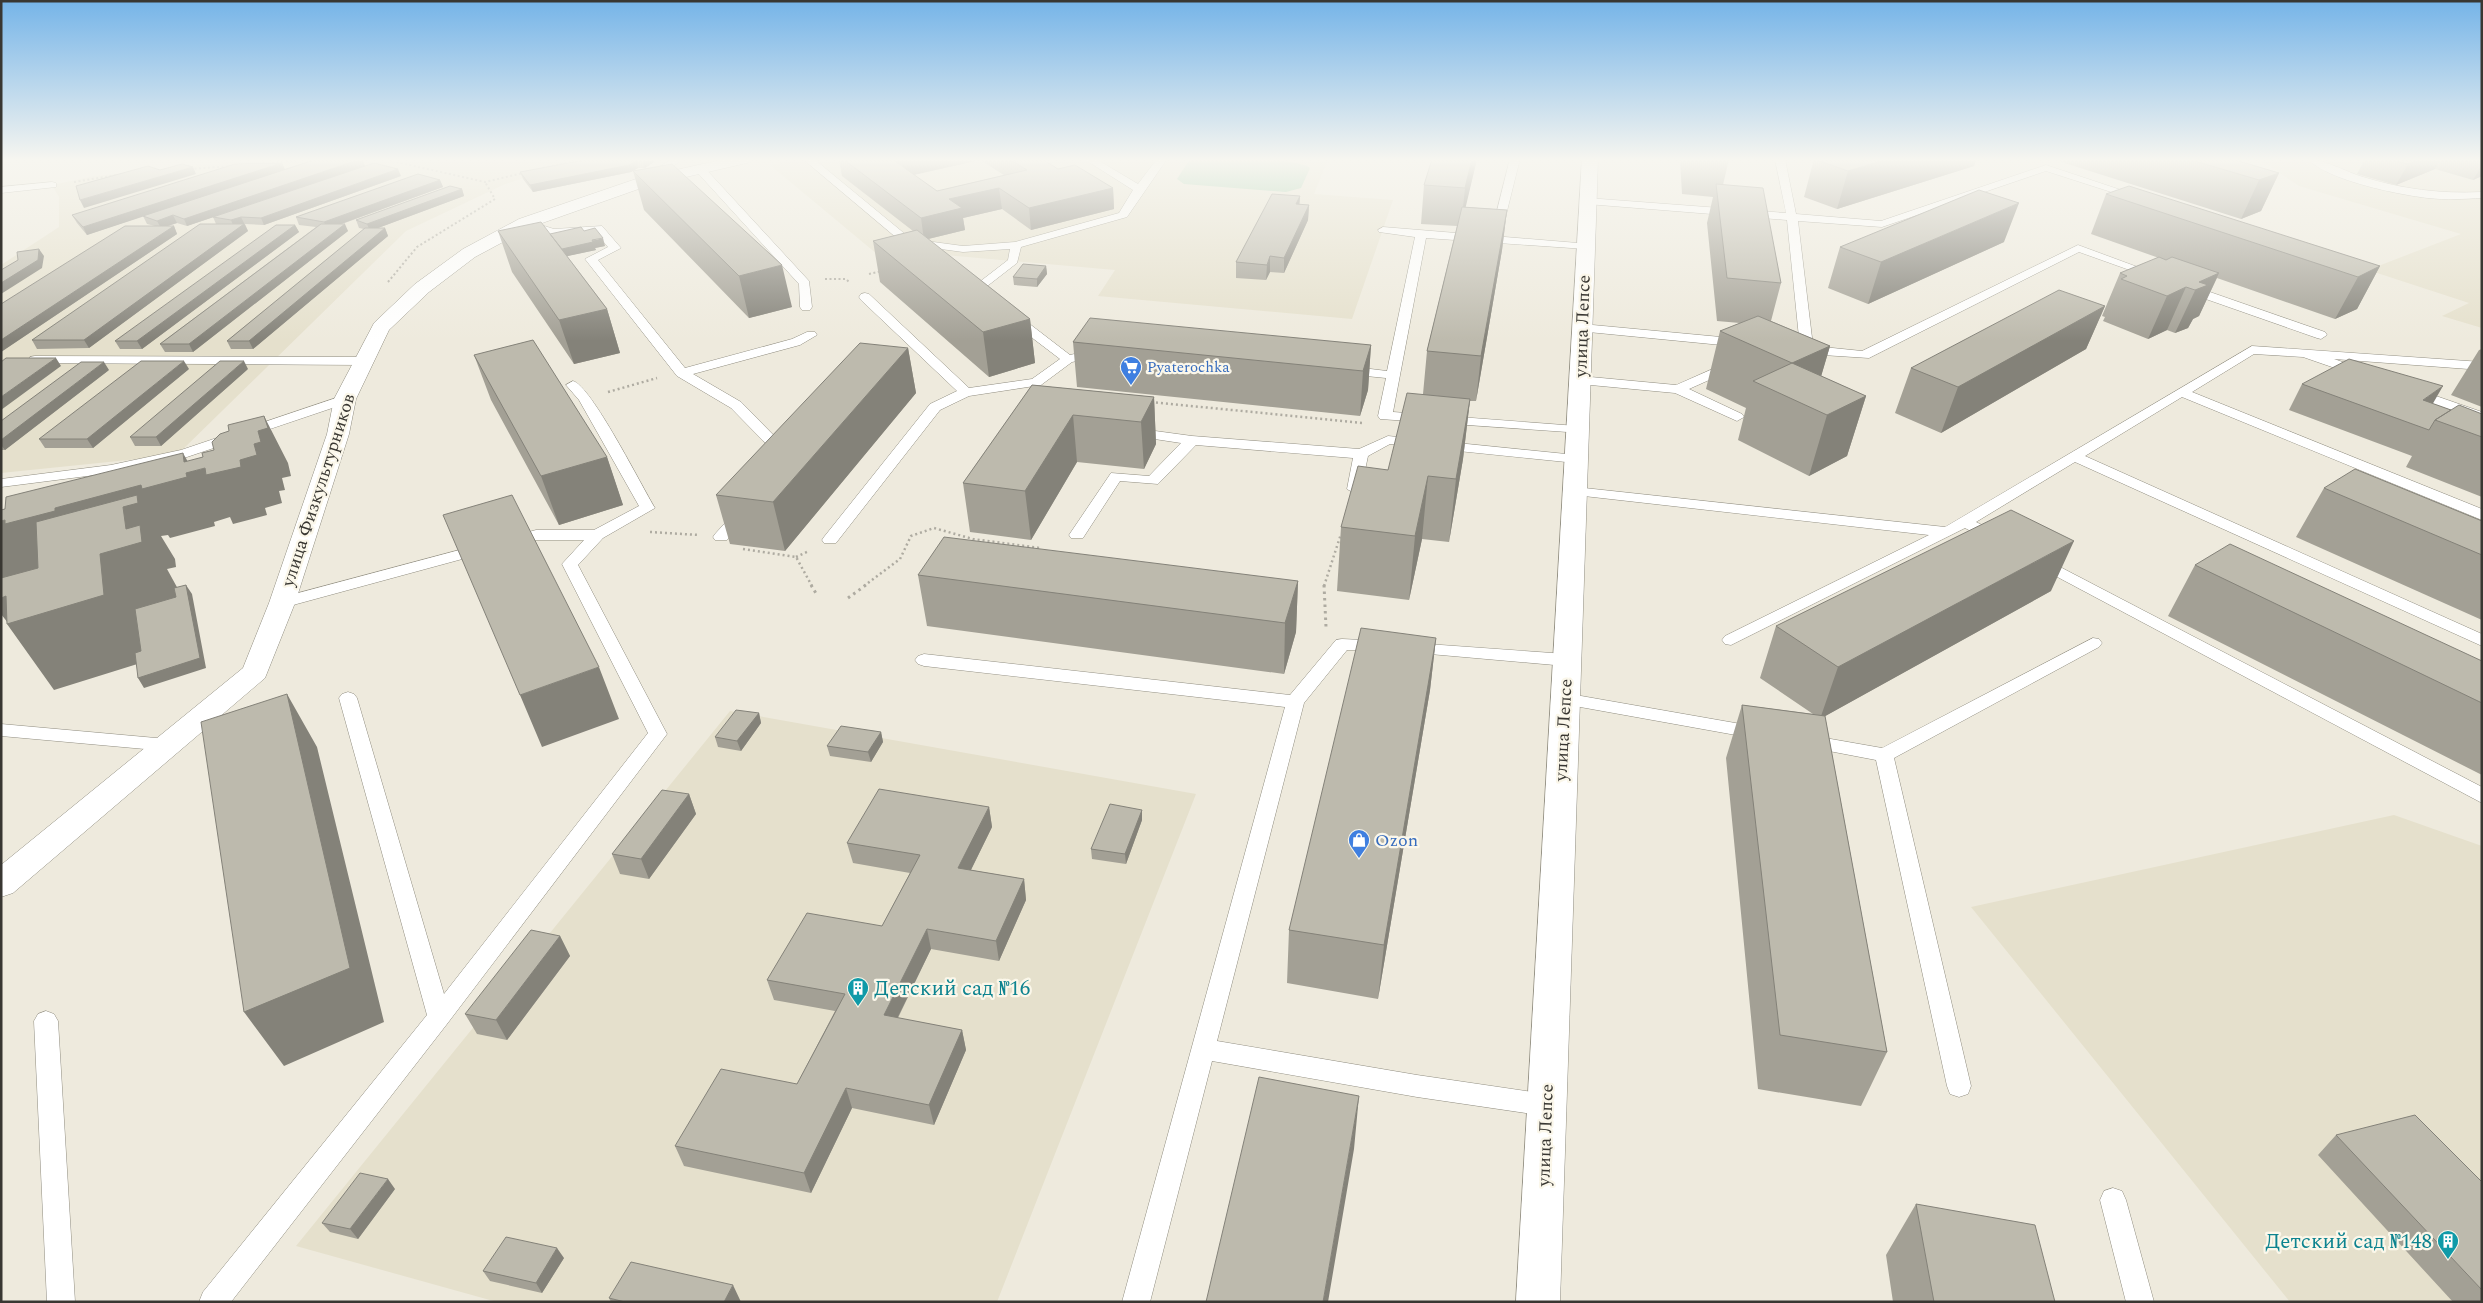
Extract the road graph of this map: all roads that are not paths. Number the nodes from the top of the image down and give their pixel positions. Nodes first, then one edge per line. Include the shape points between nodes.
1 (1792, 219) edge
2 (534, 220) edge
3 (743, 220) edge
4 (881, 220) edge
5 (1106, 220) edge
6 (1500, 220) edge
7 (1587, 220) edge
8 (1807, 220) edge
9 (1894, 220) edge
10 (525, 223) junction
11 (1383, 230) dead end
12 (1421, 234) junction
13 (1495, 239) junction
14 (1016, 245) junction
15 (1586, 246) junction
16 (977, 290) edge
17 (864, 297) dead end
18 (806, 307) dead end
19 (1007, 313) edge
20 (1582, 328) junction
21 (811, 335) dead end
22 (2321, 336) dead end
23 (1753, 344) edge
24 (1790, 348) edge
25 (1112, 349) edge
26 (1807, 350) junction
27 (2305, 353) junction
28 (1747, 358) edge
29 (18, 360) edge
30 (1068, 360) junction
31 (364, 361) junction
32 (2482, 366) edge
33 (1334, 369) edge
34 (682, 373) junction
35 (1392, 375) junction
36 (2370, 377) edge
37 (1580, 380) junction
38 (1036, 382) junction
39 (573, 385) dead end
40 (2398, 387) edge
41 (1050, 388) edge
42 (1678, 389) junction
43 (966, 392) junction
44 (2181, 392) junction
45 (345, 399) junction
46 (1737, 417) dead end
47 (2482, 417) edge
48 (1123, 430) edge
49 (1577, 430) junction
50 (1192, 440) junction
51 (1361, 454) junction
52 (2076, 457) junction
53 (1576, 459) junction
54 (782, 466) edge
55 (1, 483) edge
56 (1576, 491) junction
57 (752, 501) edge
58 (1350, 507) edge
59 (2482, 514) edge
60 (1965, 522) junction
61 (1948, 532) junction
62 (597, 534) junction
63 (1077, 535) dead end
64 (721, 537) edge
65 (830, 540) dead end
66 (2009, 545) edge
67 (2027, 554) edge
68 (282, 603) junction
69 (1731, 640) dead end
70 (2482, 641) edge
71 (2093, 643) dead end
72 (924, 660) dead end
73 (1566, 660) junction
74 (348, 698) dead end
75 (1564, 699) junction
76 (1295, 702) junction
77 (1, 730) edge
78 (167, 746) junction
79 (1884, 755) junction
80 (2482, 796) edge
81 (1, 884) edge
82 (439, 1017) junction
83 (46, 1021) dead end
84 (1202, 1049) junction
85 (1959, 1086) dead end
86 (1546, 1105) junction
87 (2113, 1200) dead end
88 (61, 1302) edge
89 (212, 1302) edge
90 (1136, 1302) edge
91 (1538, 1302) edge
92 (2140, 1302) edge

1 - 26 lane
2 - 10 main road, улица Физкультурников
3 - 18 lane via 805,283
4 - 14 lane via 908,242 962,249
5 - 14 lane
6 - 13 lane
7 - 15 main road, улица Лепсе
8 - 9 lane via 1882,224
10 - 31 main road, улица Физкультурников via 469,254 422,288 381,326
10 - 34 lane via 553,232 598,228 615,248 590,258
11 - 12 lane
12 - 13 lane
12 - 35 lane
13 - 15 lane
14 - 16 lane via 1013,261
15 - 20 main road, улица Лепсе
17 - 43 lane
19 - 30 lane
20 - 23 lane
20 - 37 main road, улица Лепсе
21 - 34 lane
22 - 26 lane via 2078,248 1864,356
24 - 26 lane
25 - 30 lane
27 - 32 lane
27 - 36 lane
27 - 44 lane via 2252,350
28 - 42 lane
29 - 31 lane
30 - 38 lane
31 - 45 main road, улица Физкультурников
33 - 35 lane
34 - 54 lane via 736,405 788,458
35 - 49 lane via 1385,416
37 - 42 lane
37 - 49 main road, улица Лепсе
38 - 41 lane
38 - 43 lane
39 - 62 lane via 585,398 648,508
40 - 47 lane
42 - 46 lane
43 - 65 lane via 935,407
44 - 52 lane
44 - 59 lane
45 - 55 lane via 184,454 111,469
45 - 68 main road, улица Физкультурников via 338,434
48 - 50 lane
49 - 53 main road, улица Лепсе
50 - 51 lane
50 - 63 lane via 1154,480 1116,476
51 - 53 lane via 1388,440
51 - 58 lane
52 - 60 lane
52 - 70 lane
53 - 56 main road, улица Лепсе
56 - 61 lane
56 - 73 main road, улица Лепсе
57 - 64 lane
60 - 61 lane
60 - 66 lane
61 - 69 lane
62 - 68 lane via 536,535
62 - 82 lane via 570,564 658,734
67 - 80 lane
68 - 78 main road, улица Физкультурников via 255,672
71 - 79 lane
72 - 76 lane
73 - 75 main road, улица Лепсе
73 - 76 lane via 1342,644
74 - 82 lane
75 - 79 lane
75 - 86 main road, улица Лепсе
76 - 84 lane
77 - 78 lane
78 - 81 main road, улица Физкультурников
79 - 85 lane
82 - 89 lane
83 - 88 lane
84 - 86 lane
84 - 90 lane
86 - 91 main road, улица Лепсе
87 - 92 lane

